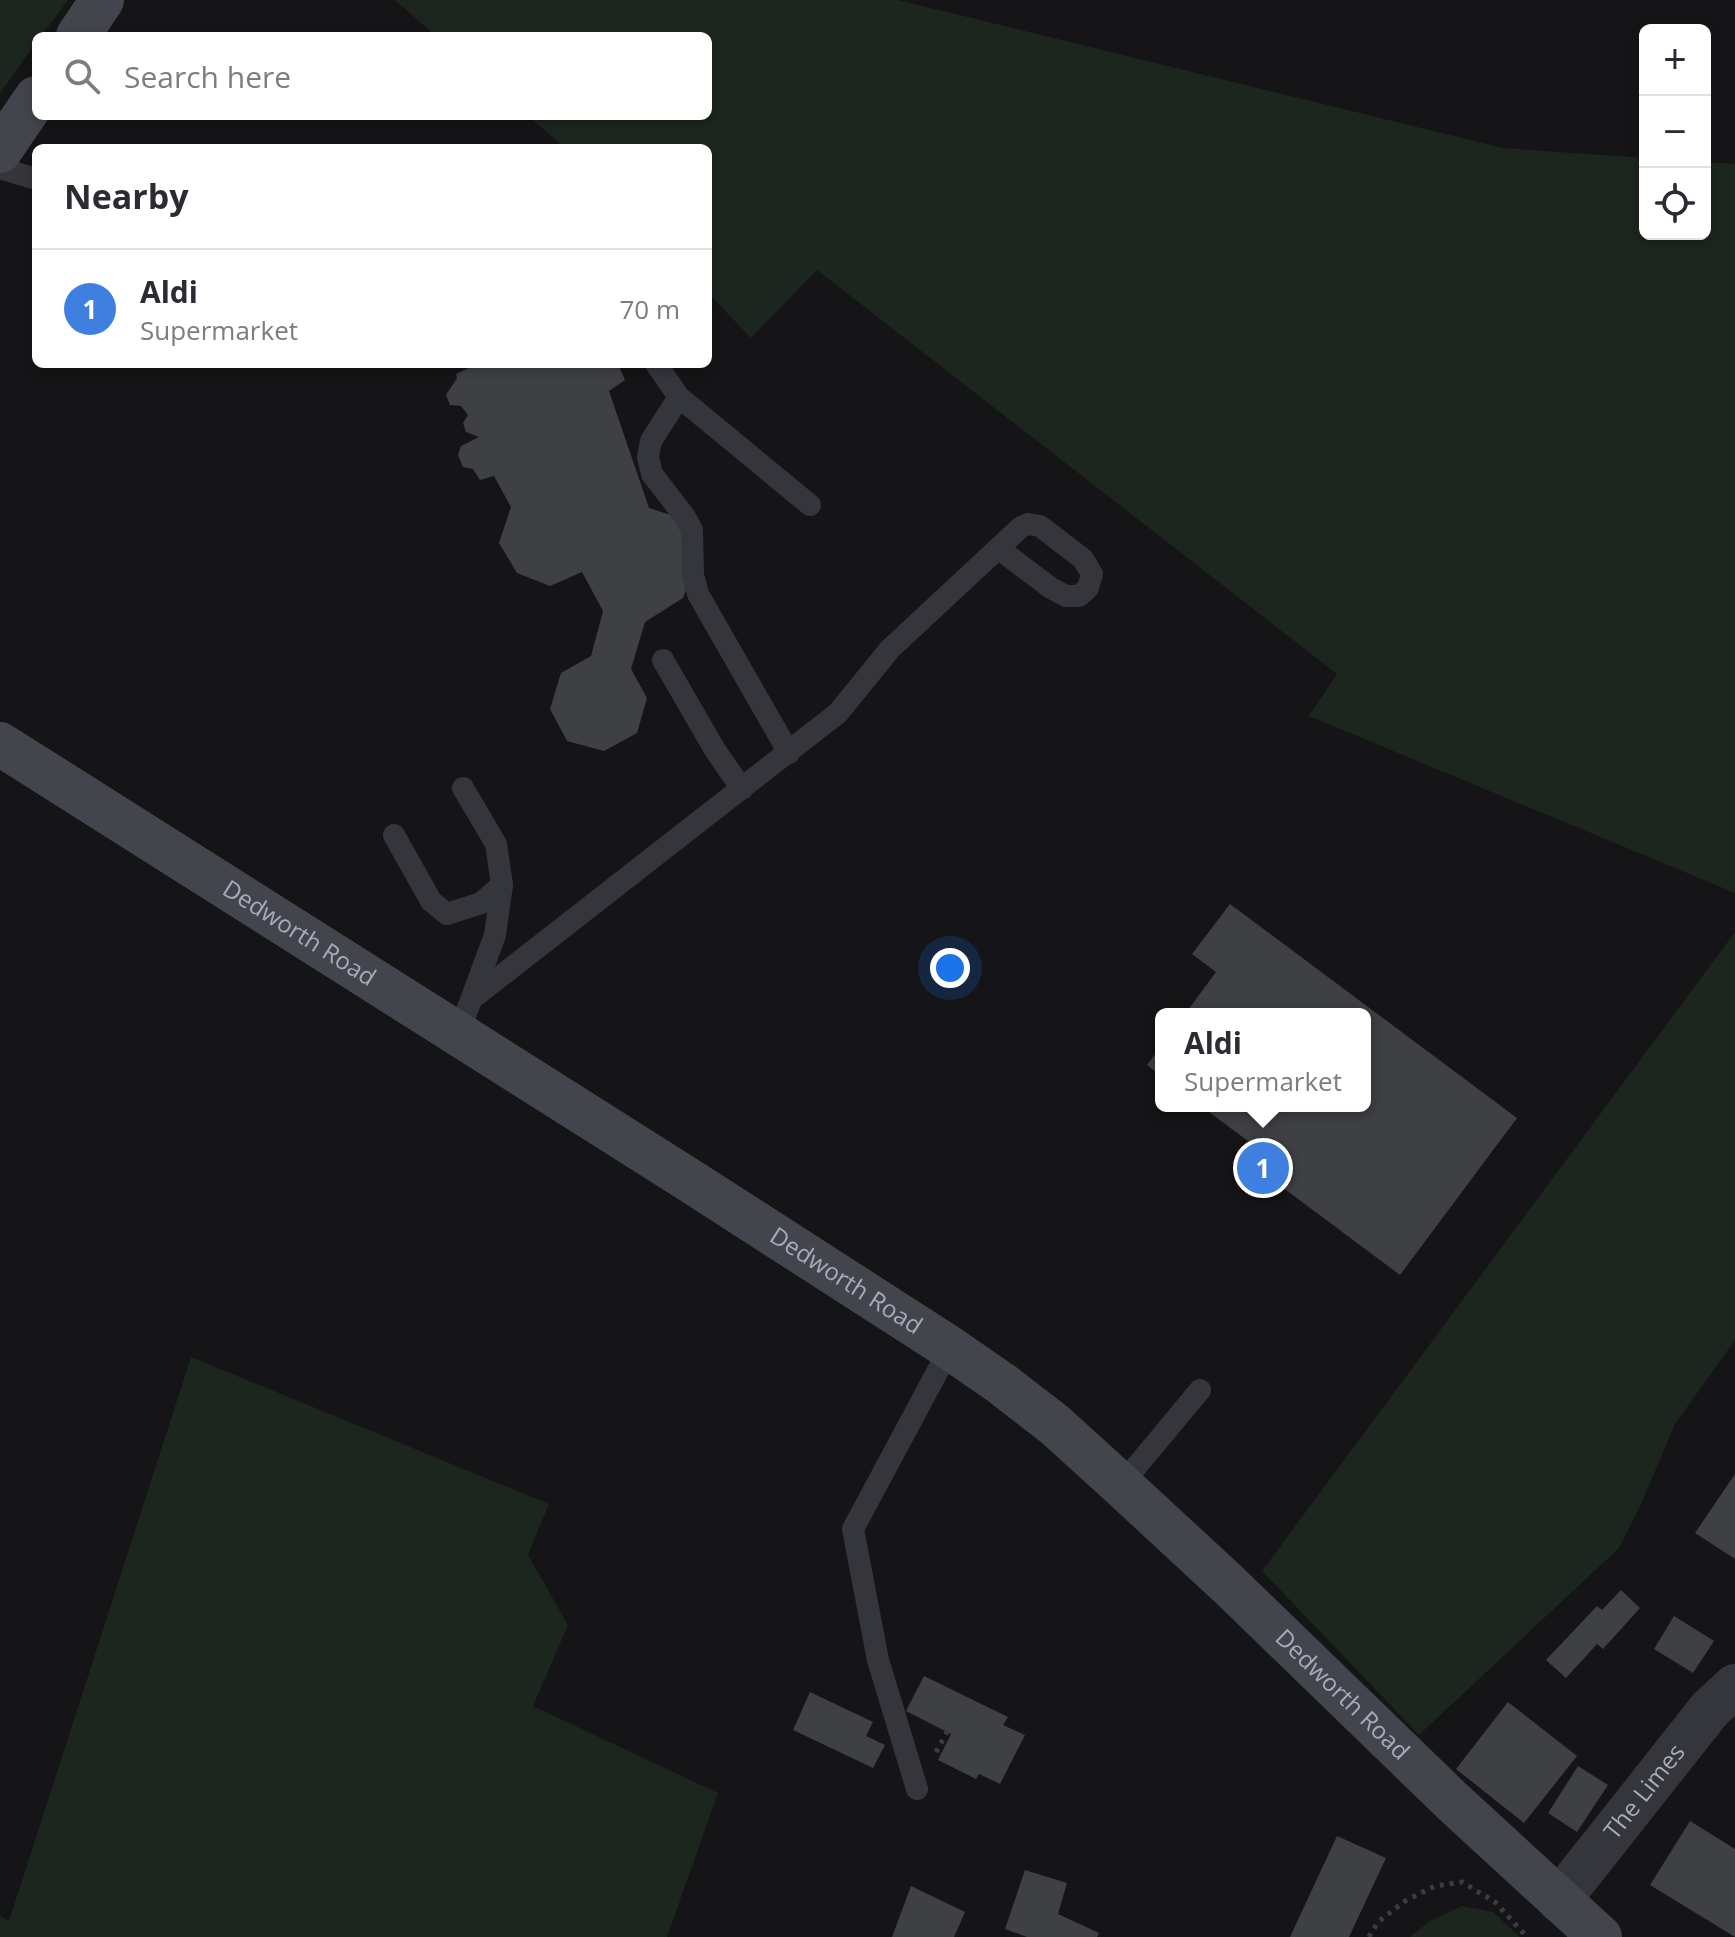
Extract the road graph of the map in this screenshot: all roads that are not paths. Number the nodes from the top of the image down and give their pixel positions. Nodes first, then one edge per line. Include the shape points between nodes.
1 (102, 0) edge
2 (81, 32) edge
3 (32, 104) edge
4 (0, 151) edge
5 (0, 168) edge
6 (32, 178) edge
7 (659, 368) edge
8 (679, 397) junction
9 (810, 505) dead end
10 (999, 549) dead end
11 (663, 660) dead end
12 (0, 744) edge
13 (789, 753) junction
14 (463, 788) dead end
15 (742, 789) junction
16 (394, 835) dead end
17 (502, 885) junction
18 (466, 1016) junction
19 (950, 1348) junction
20 (1200, 1390) dead end
21 (1121, 1485) junction
22 (1735, 1686) edge
23 (917, 1789) dead end
24 (1559, 1900) junction
25 (1600, 1937) edge

1 - 2 main road
3 - 4 main road
5 - 6 lane
7 - 8 lane
8 - 9 lane
8 - 13 lane via 651,441 652,474 692,530 698,594
10 - 13 lane via 890,649 838,713
11 - 15 lane
12 - 18 main road, Dedworth Road
13 - 15 lane
14 - 17 lane via 496,844
15 - 18 lane
16 - 17 lane via 431,901 447,914 481,903
17 - 18 lane via 495,935
18 - 19 main road, Dedworth Road via 701,1188
19 - 21 main road, Dedworth Road via 1055,1425
19 - 23 lane via 853,1529 878,1660
20 - 21 lane
21 - 24 main road, Dedworth Road
22 - 24 street, The Limes via 1710,1709
24 - 25 main road, Dedworth Road

